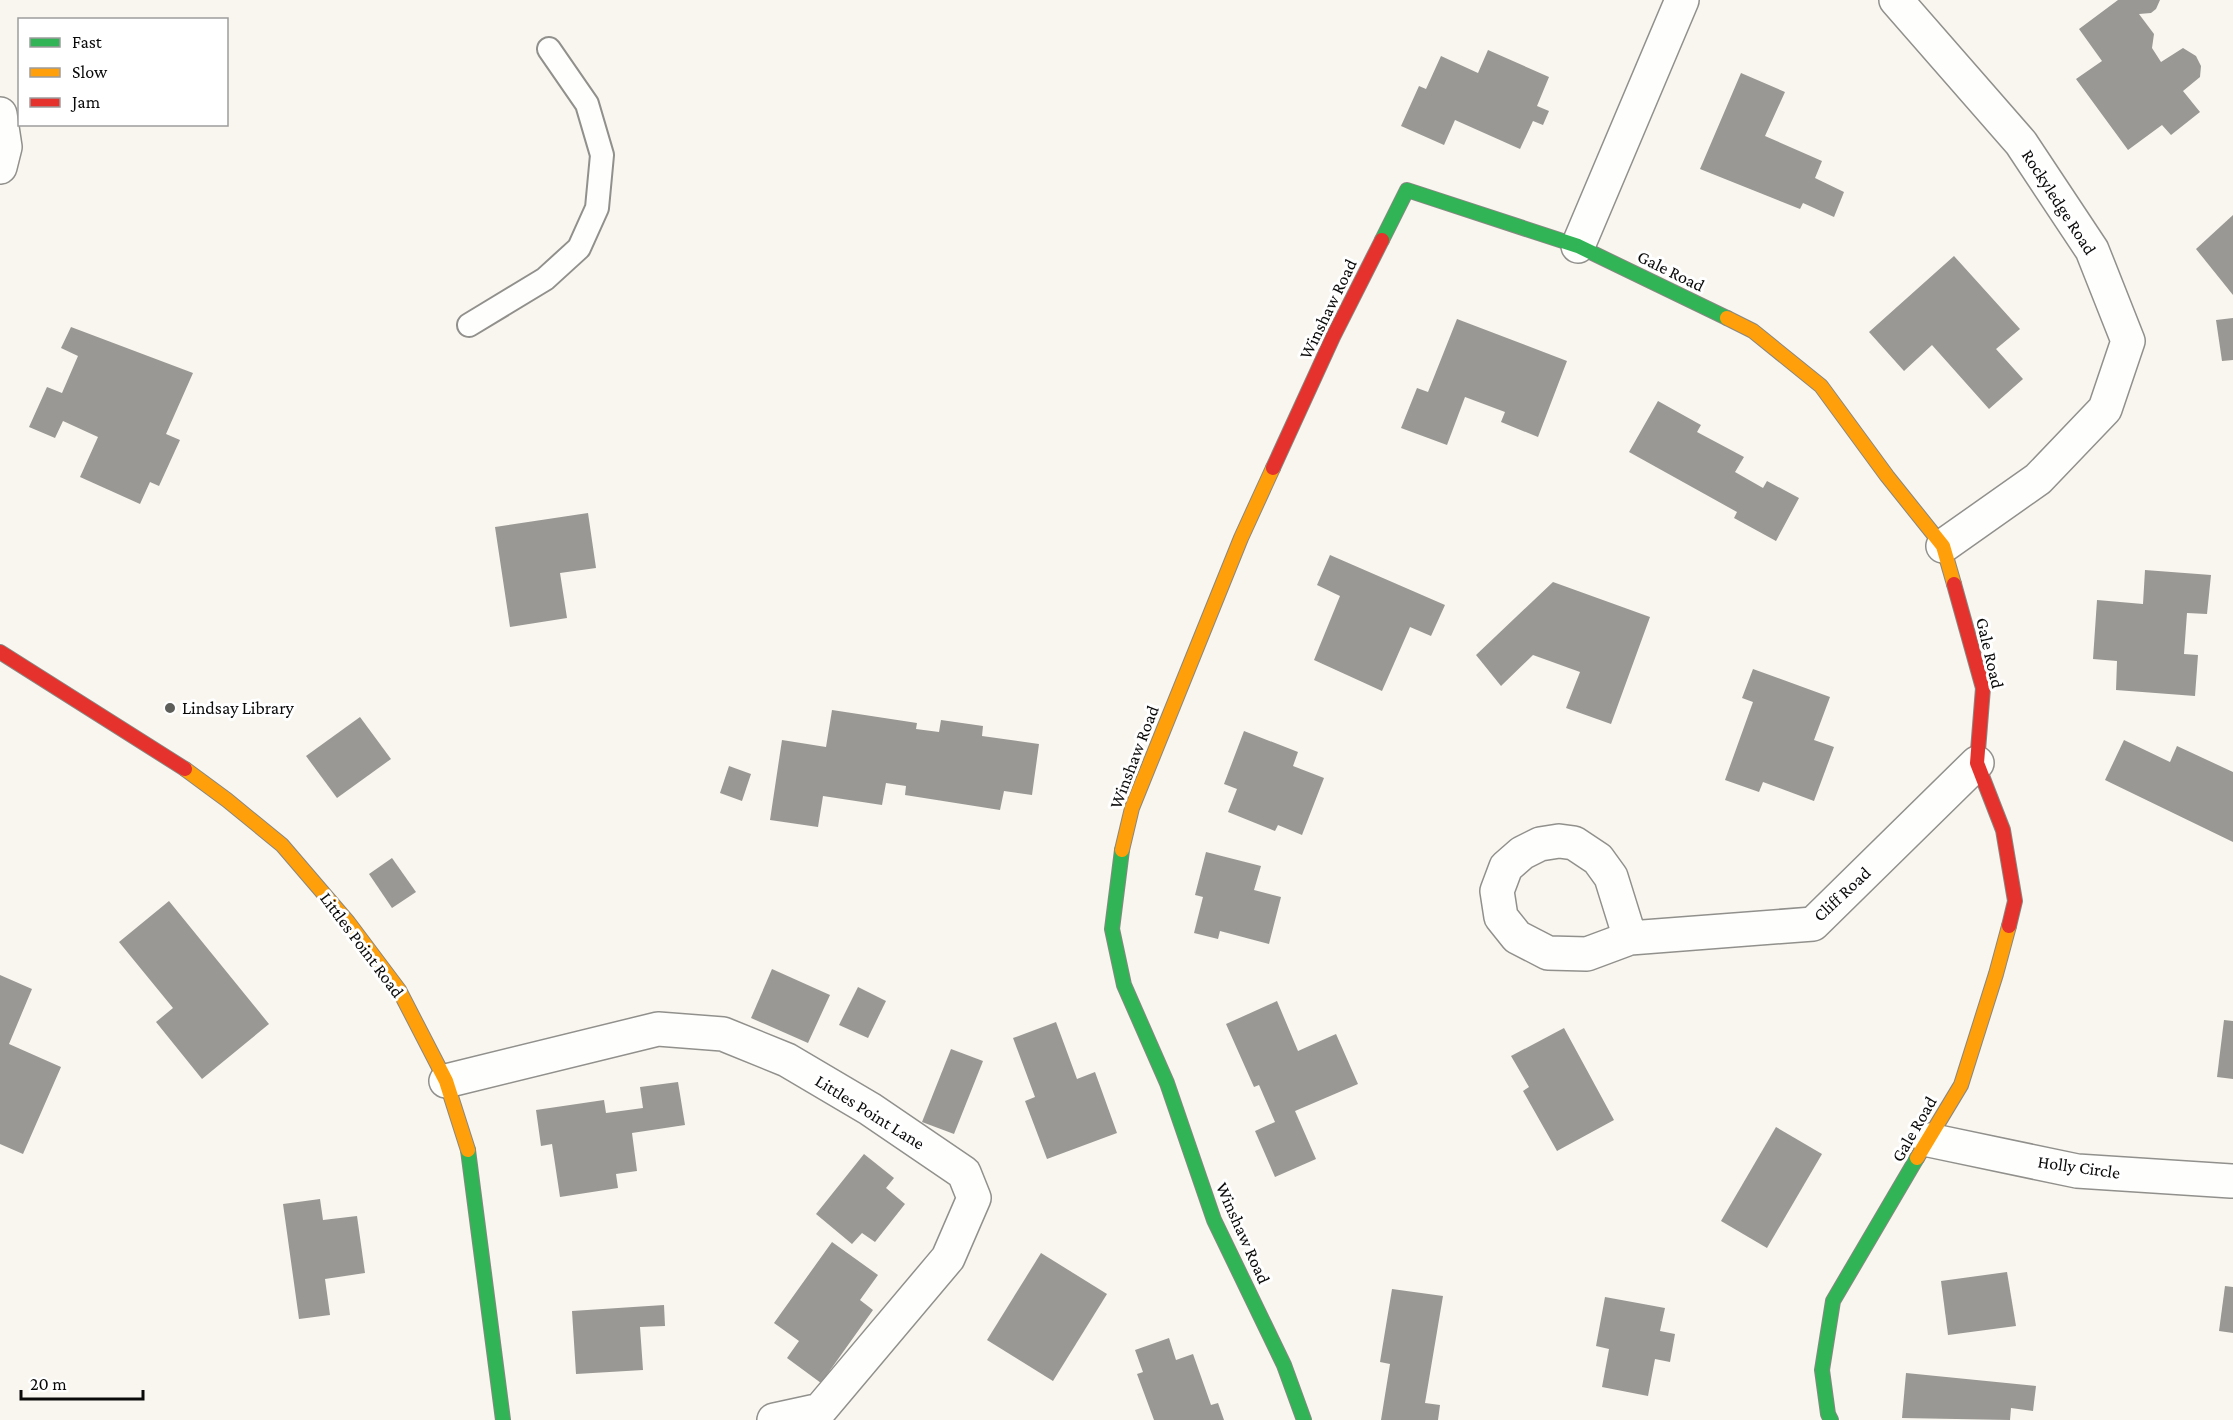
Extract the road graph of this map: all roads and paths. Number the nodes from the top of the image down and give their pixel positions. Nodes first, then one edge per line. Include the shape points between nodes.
1 (1682, 0) edge
2 (1896, 0) edge
3 (549, 49) dead end
4 (0, 114) edge
5 (0, 167) edge
6 (1407, 190) joint
7 (1578, 246) junction
8 (469, 325) dead end
9 (1943, 546) junction
10 (0, 652) edge
11 (1977, 763) junction
12 (1630, 939) dead end
13 (446, 1081) junction
14 (1929, 1140) junction
15 (2230, 1181) dead end
16 (503, 1420) edge
17 (774, 1420) edge
18 (1304, 1420) edge
19 (1830, 1420) edge

1 - 7 street
2 - 9 street, Rockyledge Road via 2022,143 2092,250 2128,341 2105,410 2038,478
3 - 8 lane via 586,104 602,156 597,208 579,248 562,264 545,279
4 - 5 street via 5,147
6 - 7 street, Gale Road
6 - 18 street, Winshaw Road via 1333,337 1241,537 1132,808 1119,865 1112,929 1124,985 1167,1083 1214,1220 1284,1365
7 - 9 street, Gale Road via 1753,331 1821,386
9 - 11 street, Gale Road via 1983,688
10 - 13 street, Littles Point Road via 186,770 282,845 348,922 399,990
11 - 12 street, Cliff Road via 1813,924
11 - 14 street, Gale Road via 2003,830 2015,901 1961,1084
13 - 16 street, Littles Point Road via 468,1148
13 - 17 street, Littles Point Lane via 658,1029 723,1034 787,1060 870,1109 964,1173 974,1198 948,1258 820,1410
14 - 15 street, Holly Circle via 2077,1171
14 - 19 street, Gale Road via 1833,1301 1822,1370

